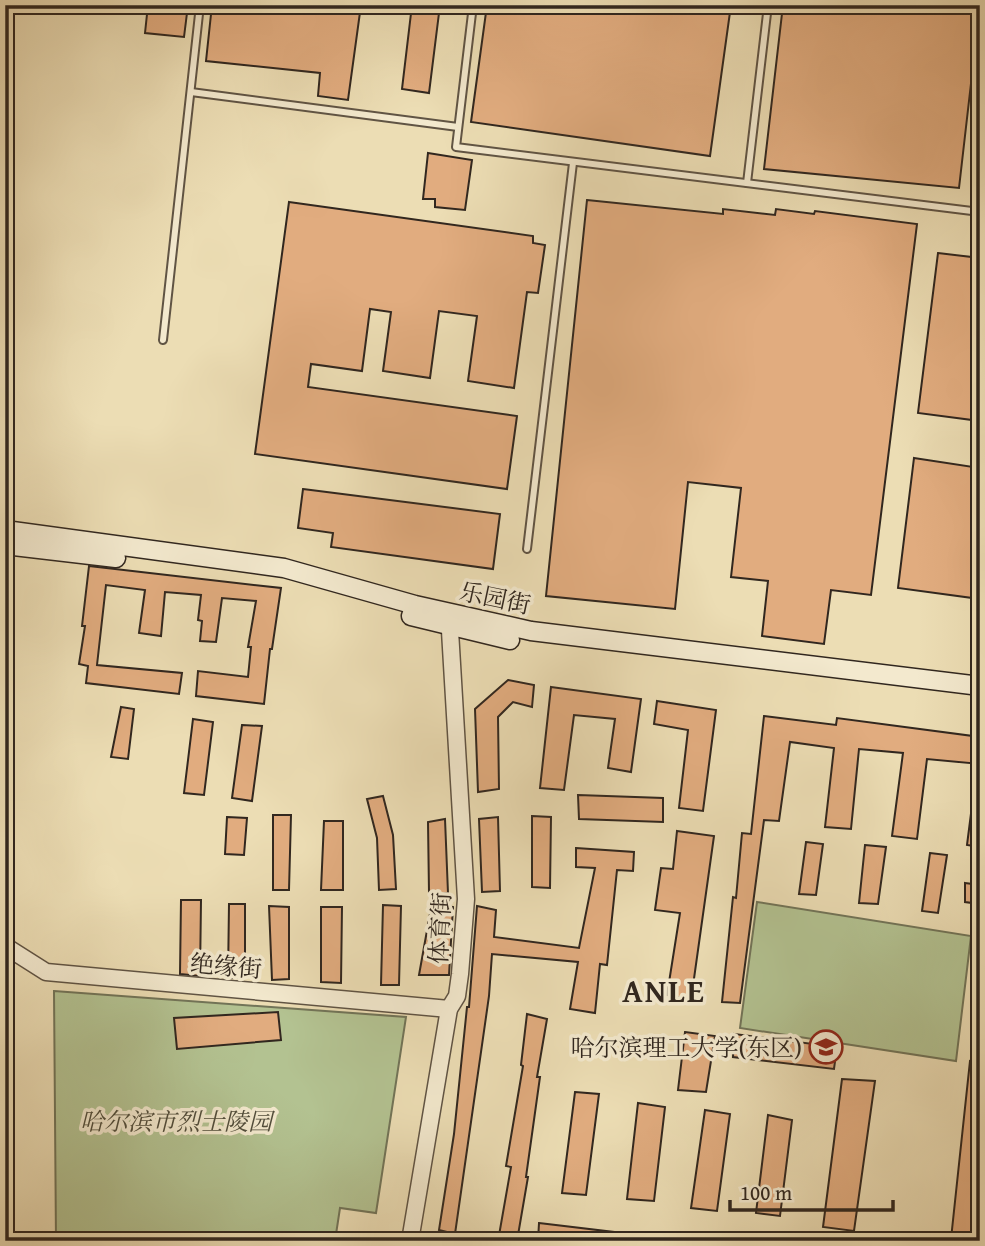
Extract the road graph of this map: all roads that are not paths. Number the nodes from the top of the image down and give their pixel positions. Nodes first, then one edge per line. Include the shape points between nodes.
1 (200, 5) edge
2 (473, 5) edge
3 (768, 5) edge
4 (191, 92) junction
5 (458, 127) junction
6 (573, 163) junction
7 (747, 183) junction
8 (980, 212) edge
9 (163, 340) dead end
10 (5, 530) edge
11 (5, 545) edge
12 (527, 550) dead end
13 (449, 620) junction
14 (980, 686) edge
15 (980, 696) edge
16 (5, 946) edge
17 (449, 1009) junction
18 (410, 1241) edge

1 - 4 lane
2 - 5 lane
3 - 7 lane
4 - 5 lane
4 - 9 lane
5 - 6 lane via 456,147
6 - 7 lane
6 - 12 lane
7 - 8 lane
10 - 13 main road, 乐园街 via 284,568
11 - 13 main road, 乐园街 via 273,577
13 - 14 main road, 乐园街
13 - 15 main road, 乐园街 via 478,634 546,645
13 - 17 street, 体育街 via 466,899 457,996
16 - 17 street, 绝缘街 via 46,972
17 - 18 street, 体育街

